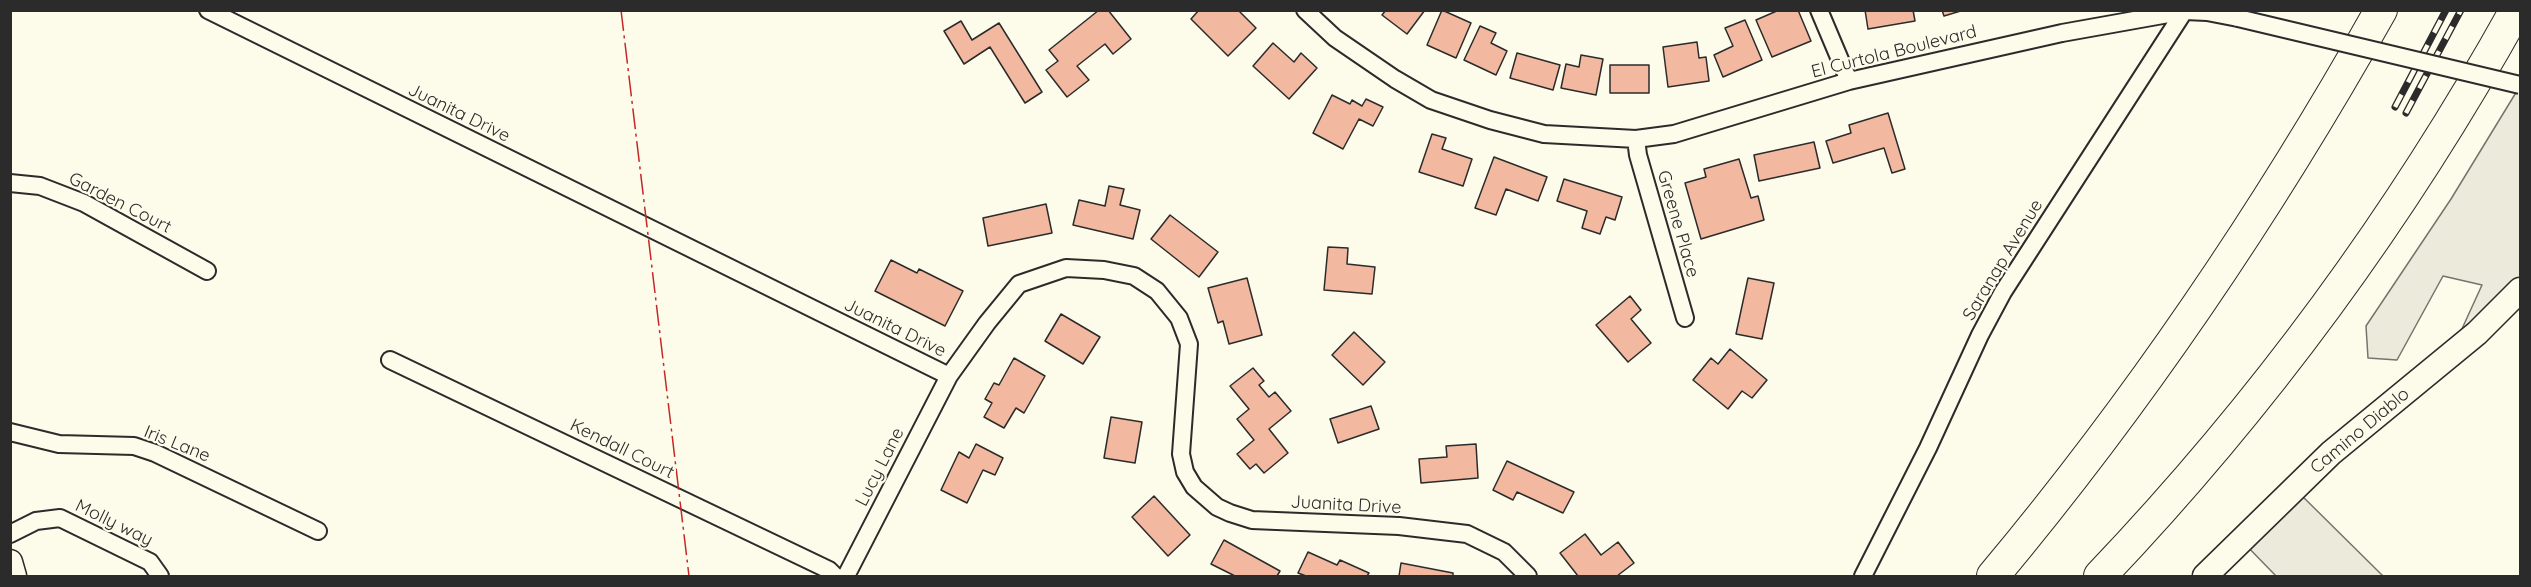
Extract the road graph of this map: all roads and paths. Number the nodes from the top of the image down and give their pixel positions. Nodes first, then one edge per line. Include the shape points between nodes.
1 (208, 10) edge
2 (1305, 10) edge
3 (1819, 10) edge
4 (2381, 10) edge
5 (2517, 10) edge
6 (2185, 11) edge
7 (1849, 81) junction
8 (2520, 85) edge
9 (1636, 139) junction
10 (10, 183) edge
11 (207, 271) dead end
12 (2520, 290) edge
13 (1685, 318) dead end
14 (390, 360) dead end
15 (949, 376) junction
16 (10, 432) edge
17 (318, 531) dead end
18 (10, 534) edge
19 (10, 562) edge
20 (14, 576) edge
21 (160, 576) edge
22 (835, 576) edge
23 (846, 576) edge
24 (1528, 576) edge
25 (1863, 576) edge
26 (1993, 576) edge
27 (2100, 576) edge
28 (2205, 576) edge

1 - 15 street, Juanita Drive
2 - 9 street, El Curtola Boulevard via 1335,38 1431,100 1544,134
3 - 7 street
4 - 26 highway via 2307,139 2211,288 2130,403
5 - 27 highway via 2412,185 2324,312 2221,442
6 - 7 street, El Curtola Boulevard
6 - 8 street, El Curtola Boulevard, bridge via 2238,18
6 - 25 street, Saranap Avenue via 2003,292
7 - 9 street, El Curtola Boulevard via 1674,134
9 - 13 street, Greene Place
10 - 11 street, Garden Court via 40,186 84,203
12 - 28 street, Camino Diablo via 2477,333 2331,453
14 - 22 street, Kendall Court
15 - 23 street, Lucy Lane
15 - 24 street, Juanita Drive via 1019,284 1066,268 1134,276 1156,291 1172,309 1189,344 1181,454 1185,472 1205,498 1252,520 1399,526 1467,534 1504,552
16 - 17 street, Iris Lane via 59,444 144,449
18 - 21 street, Molly way via 36,521 60,518 150,561
19 - 20 street

